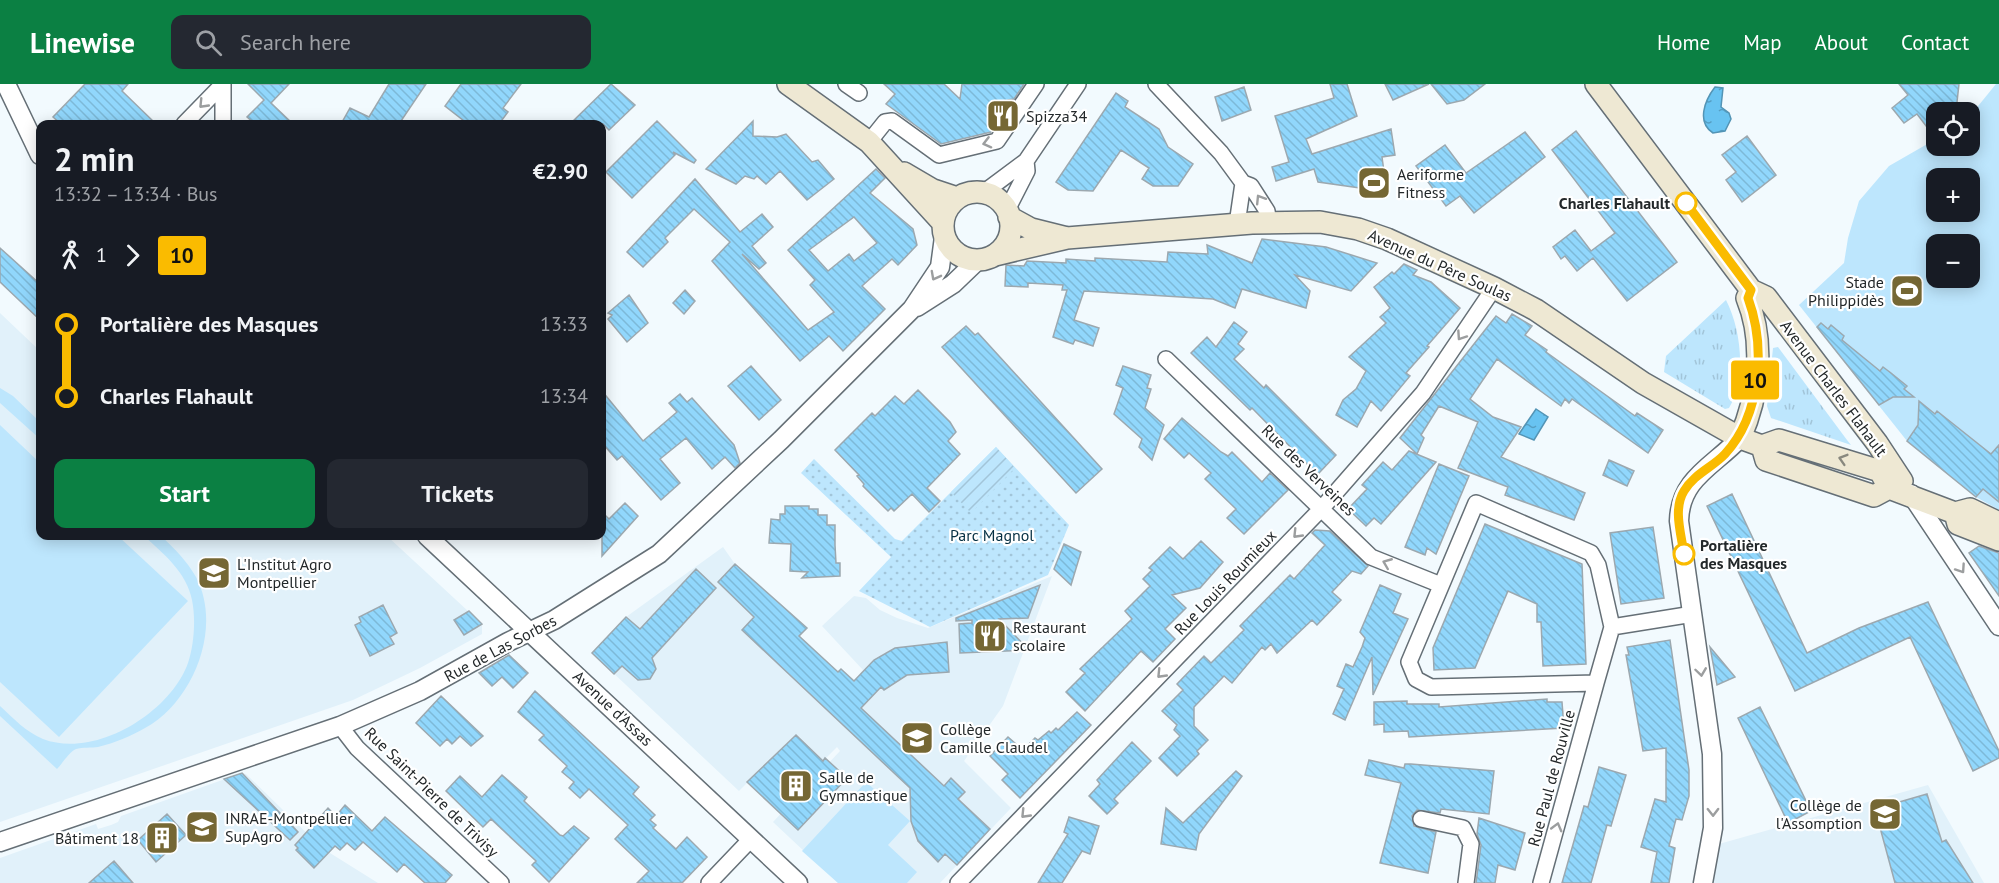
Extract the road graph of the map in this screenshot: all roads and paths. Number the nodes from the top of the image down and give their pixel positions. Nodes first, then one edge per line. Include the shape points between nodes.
1 (6, 84) edge
2 (223, 84) edge
3 (788, 84) edge
4 (1036, 84) edge
5 (1078, 84) edge
6 (1156, 84) edge
7 (1596, 84) edge
8 (188, 120) edge
9 (223, 120) edge
10 (869, 142) junction
11 (36, 146) edge
12 (1026, 161) junction
13 (894, 167) junction
14 (1243, 183) junction
15 (983, 193) junction
16 (957, 198) junction
17 (1008, 214) junction
18 (1269, 222) junction
19 (1237, 224) junction
20 (944, 230) junction
21 (1068, 238) junction
22 (986, 258) junction
23 (1494, 288) junction
24 (1751, 290) junction
25 (912, 309) junction
26 (1166, 359) dead end
27 (1740, 438) junction
28 (1911, 494) junction
29 (1323, 507) junction
30 (1955, 513) junction
31 (1999, 523) edge
32 (431, 540) edge
33 (1999, 540) edge
34 (1441, 585) junction
35 (1693, 614) junction
36 (1999, 626) edge
37 (1612, 627) junction
38 (530, 631) junction
39 (1596, 683) junction
40 (340, 726) junction
41 (1421, 819) dead end
42 (751, 839) junction
43 (0, 842) edge
44 (501, 883) edge
45 (709, 883) edge
46 (798, 883) edge
47 (958, 883) edge
48 (1466, 883) edge
49 (1541, 883) edge
50 (1704, 883) edge

1 - 11 street
2 -> 8 street
2 - 9 street
3 - 10 main road
4 -> 10 street via 997,141 939,155 892,121 885,122
5 - 12 street
6 - 14 street via 1221,153
7 - 24 main road, Avenue Charles Flahault
10 - 13 main road
12 - 15 street
12 - 17 street via 1027,171
13 - 16 main road via 933,190
13 - 20 main road
18 -> 14 street via 1267,211 1251,186
14 - 19 street
15 - 16 main road
15 - 17 main road via 1000,202
16 - 20 main road via 945,213
17 - 21 main road, Avenue du Père Soulas via 1031,229
17 - 22 main road via 1009,238
18 - 19 main road, Avenue du Père Soulas
18 - 23 main road, Avenue du Père Soulas via 1320,222 1358,228
19 - 21 main road, Avenue du Père Soulas
20 - 22 main road via 957,254
20 -> 25 street, Rue de Las Sorbes via 940,267
21 - 22 main road, Avenue du Père Soulas
22 - 25 street, Rue de Las Sorbes via 936,297
23 - 27 main road, Avenue du Père Soulas via 1536,310 1643,383
23 -> 29 street, Rue Louis Roumieux via 1423,393
24 - 27 main road, Avenue Charles Flahault via 1748,298 1756,319 1759,351 1754,391
24 - 28 main road, Avenue Charles Flahault via 1766,297
25 - 38 street, Rue de Las Sorbes via 671,544 554,620
26 - 29 street, Rue des Verveines
27 - 28 main road, Avenue du Père Soulas via 1761,446 1766,460 1874,496 1889,488
27 - 35 street via 1685,490 1679,504 1678,520
28 - 30 main road
28 -> 36 street
34 -> 29 street, Rue des Verveines via 1371,557
29 -> 47 street, Rue Louis Roumieux
30 - 31 main road via 1970,509
30 - 33 main road via 1958,524
32 - 38 street, Avenue d'Assas
34 - 37 street via 1476,503 1591,553 1598,565
34 - 39 street via 1409,662 1416,680 1431,687
35 - 37 street
35 -> 50 street via 1712,754 1713,828
37 - 39 street, Rue Paul de Rouville
38 - 40 street, Rue de Las Sorbes via 420,691
38 - 42 street, Avenue d'Assas
49 -> 39 street, Rue Paul de Rouville
40 - 43 street, Rue de Las Sorbes
40 - 44 street, Rue Saint-Pierre de Trivisy via 357,748
41 - 48 street via 1463,828 1471,844
42 - 45 street
42 - 46 street, Avenue d'Assas

